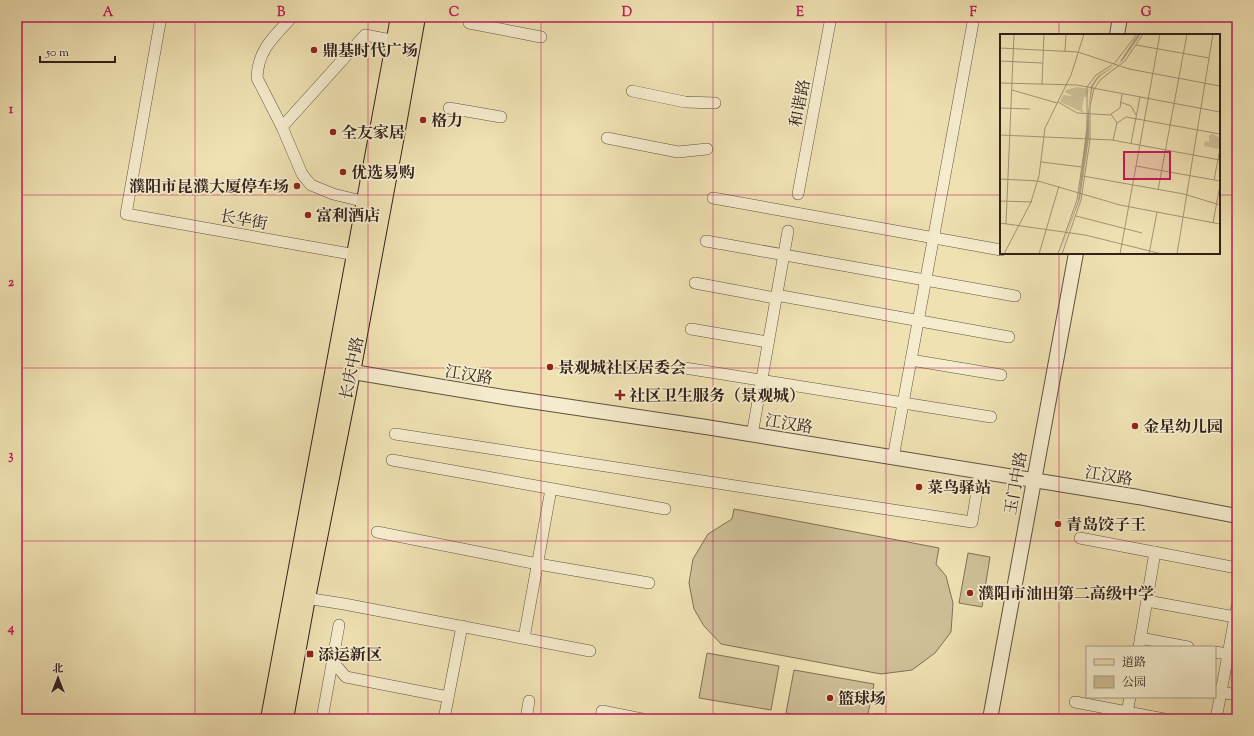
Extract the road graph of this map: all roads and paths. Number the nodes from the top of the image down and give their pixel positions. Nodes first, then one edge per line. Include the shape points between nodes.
1 (161, 17) edge
2 (292, 17) edge
3 (400, 17) edge
4 (416, 17) edge
5 (832, 17) edge
6 (974, 17) edge
7 (1120, 17) edge
8 (469, 23) dead end
9 (1117, 34) edge
10 (541, 37) dead end
11 (403, 42) junction
12 (632, 91) dead end
13 (715, 103) dead end
14 (449, 108) dead end
15 (501, 116) dead end
16 (282, 127) junction
17 (607, 138) dead end
18 (707, 149) dead end
19 (798, 194) dead end
20 (712, 198) dead end
21 (366, 202) junction
22 (788, 231) dead end
23 (933, 238) junction
24 (706, 241) dead end
25 (1000, 250) edge
26 (1076, 254) edge
27 (356, 255) junction
28 (783, 255) junction
29 (925, 280) junction
30 (695, 283) dead end
31 (776, 296) junction
32 (1015, 296) dead end
33 (918, 320) junction
34 (691, 329) dead end
35 (1009, 337) dead end
36 (768, 342) junction
37 (911, 360) junction
38 (685, 368) dead end
39 (343, 371) junction
40 (1001, 375) dead end
41 (762, 380) junction
42 (903, 403) junction
43 (991, 417) dead end
44 (395, 434) dead end
45 (752, 434) junction
46 (893, 458) junction
47 (392, 460) dead end
48 (980, 472) junction
49 (1033, 480) junction
50 (551, 489) junction
51 (665, 509) dead end
52 (1237, 516) edge
53 (377, 532) dead end
54 (1080, 538) dead end
55 (1155, 552) junction
56 (538, 564) junction
57 (1237, 568) edge
58 (649, 583) dead end
59 (306, 598) junction
60 (1147, 601) junction
61 (1236, 612) edge
62 (339, 625) dead end
63 (462, 626) junction
64 (524, 638) junction
65 (1140, 643) edge
66 (1176, 646) edge
67 (590, 651) dead end
68 (1216, 652) edge
69 (1228, 654) junction
70 (333, 662) junction
71 (1218, 692) edge
72 (1237, 695) edge
73 (448, 697) junction
74 (1130, 698) edge
75 (529, 701) dead end
76 (1075, 702) dead end
77 (1127, 712) junction
78 (270, 719) edge
79 (284, 719) edge
80 (322, 719) edge
81 (444, 719) edge
82 (526, 719) edge
83 (601, 719) edge
84 (642, 719) edge
85 (877, 719) edge
86 (880, 719) edge
87 (990, 719) edge
88 (1164, 719) edge
89 (1216, 719) edge

1 - 27 street, 长华街 via 126,214
2 - 16 street via 262,52 257,70 257,78
3 - 11 main road, 长庆中路
4 - 11 main road, 长庆中路
5 - 19 street, 和谐路
6 - 23 street
7 - 9 street
8 - 10 street
11 - 16 street via 365,35
11 - 21 main road, 长庆中路
11 - 39 main road, 长庆中路 via 391,157
12 - 13 street via 685,102
14 - 15 street
16 - 21 street via 302,174 311,185 333,194
17 - 18 street via 678,152
20 - 23 street
21 - 27 main road, 长庆中路
22 - 28 street
23 - 25 street
23 - 29 street
24 - 28 street
26 - 49 street, 玉门中路
27 - 39 main road, 长庆中路
28 - 29 street
28 - 31 street
29 - 32 street
29 - 33 street
30 - 31 street
31 - 33 street
31 - 36 street
33 - 35 street
33 - 37 street
34 - 36 street
36 - 41 street
37 - 40 street
37 - 42 street
38 - 41 street
39 - 45 street, 江汉路
39 - 59 main road, 长庆中路
39 - 78 main road, 长庆中路
41 - 42 street
41 - 45 street
42 - 43 street
42 - 46 street
44 - 48 street via 972,522
45 - 46 street, 江汉路
46 - 48 street, 江汉路
47 - 50 street
48 - 49 street, 江汉路
49 - 52 street, 江汉路
49 - 87 street, 玉门中路
50 - 51 street
50 - 56 street
53 - 56 street
54 - 55 street
55 - 57 street
55 - 60 street
56 - 58 street
56 - 64 street
59 - 63 street
59 - 79 main road, 长庆中路
60 - 61 street
60 - 65 street
61 - 69 street
62 - 70 street
63 - 64 street
63 - 73 street
64 - 67 street
65 - 66 street
68 - 69 street
69 - 71 street
70 - 73 street via 346,677
70 - 80 street
71 - 72 street
71 - 89 street
73 - 81 street
74 - 77 street
75 - 82 street
76 - 77 street
77 - 88 street
83 - 84 street via 602,711
85 - 86 street

